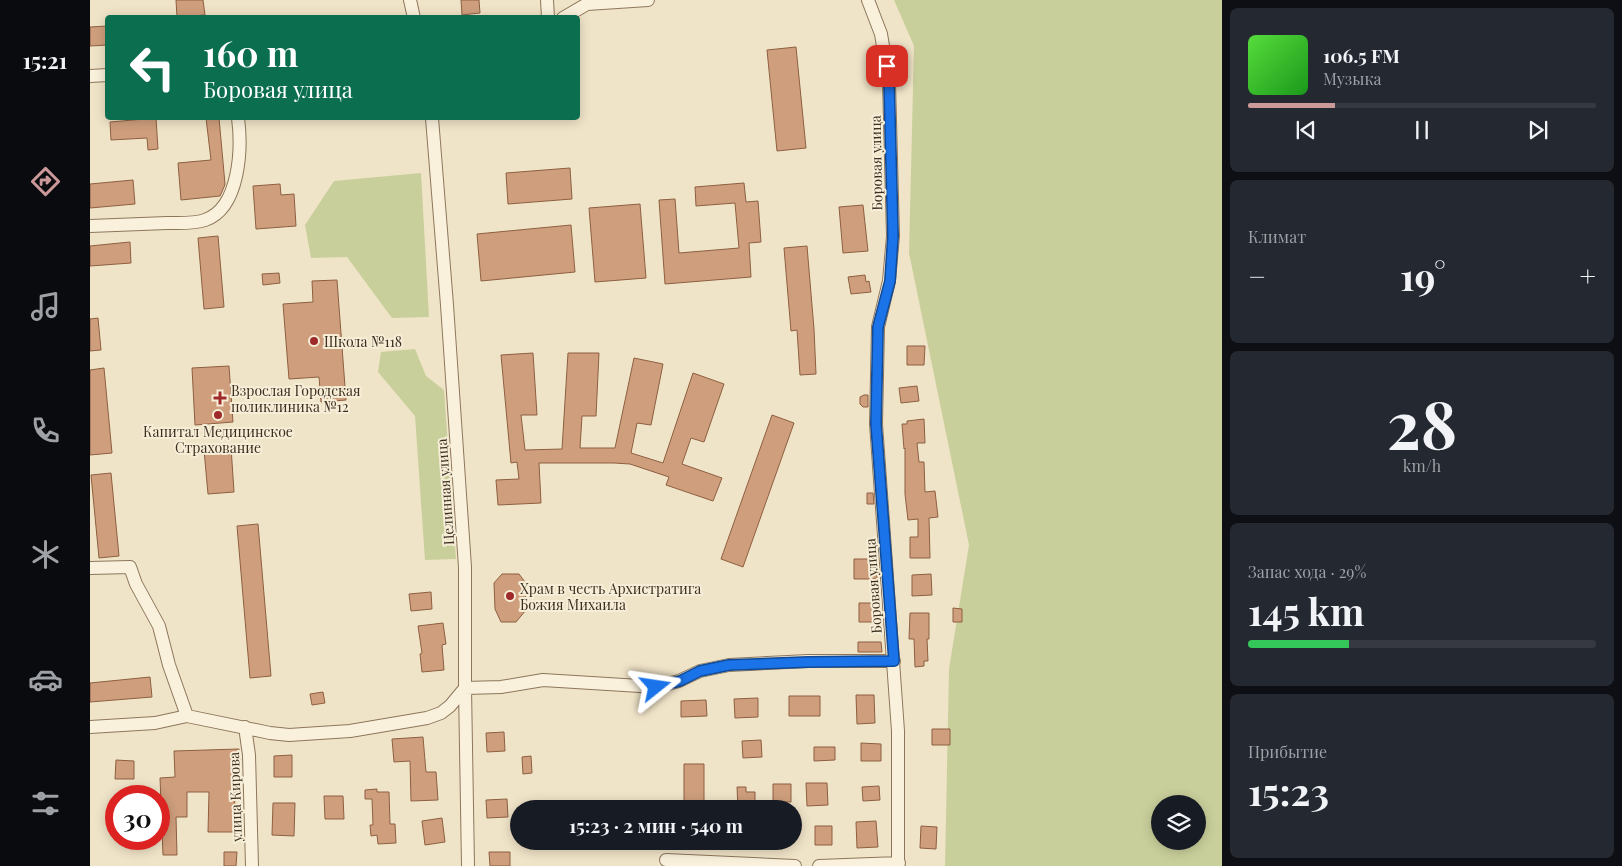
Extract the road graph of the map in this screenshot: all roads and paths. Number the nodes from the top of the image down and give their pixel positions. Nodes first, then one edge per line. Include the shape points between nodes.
1 (410, 0) edge
2 (547, 0) edge
3 (648, 0) edge
4 (868, 0) edge
5 (413, 15) edge
6 (548, 15) edge
7 (568, 15) edge
8 (105, 75) edge
9 (90, 76) edge
10 (238, 120) edge
11 (432, 120) edge
12 (90, 226) edge
13 (90, 568) edge
14 (894, 661) junction
15 (465, 688) junction
16 (186, 716) junction
17 (90, 727) edge
18 (245, 727) junction
19 (666, 860) dead end
20 (898, 864) edge
21 (252, 866) edge
22 (468, 866) edge
23 (795, 866) edge
24 (820, 866) edge

1 - 5 street
2 - 6 street
3 - 7 street via 587,4
4 - 14 street, Боровая улица via 881,34 889,82 893,236 890,281 878,327 876,424
8 - 9 street
10 - 12 street via 239,163 229,198 220,212 205,220 186,223
11 - 15 street, Целинная улица via 464,568
13 - 16 street via 130,568 159,626
14 - 15 street via 729,665 700,671 680,681 656,687 543,680 502,687
14 - 20 street, Боровая улица via 898,731
15 - 18 street via 450,706 427,718 350,731 289,735
15 - 22 street, Целинная улица
16 - 17 street via 155,723
16 - 18 street
18 - 21 street, улица Кирова via 249,755
19 - 23 street
20 - 24 street

